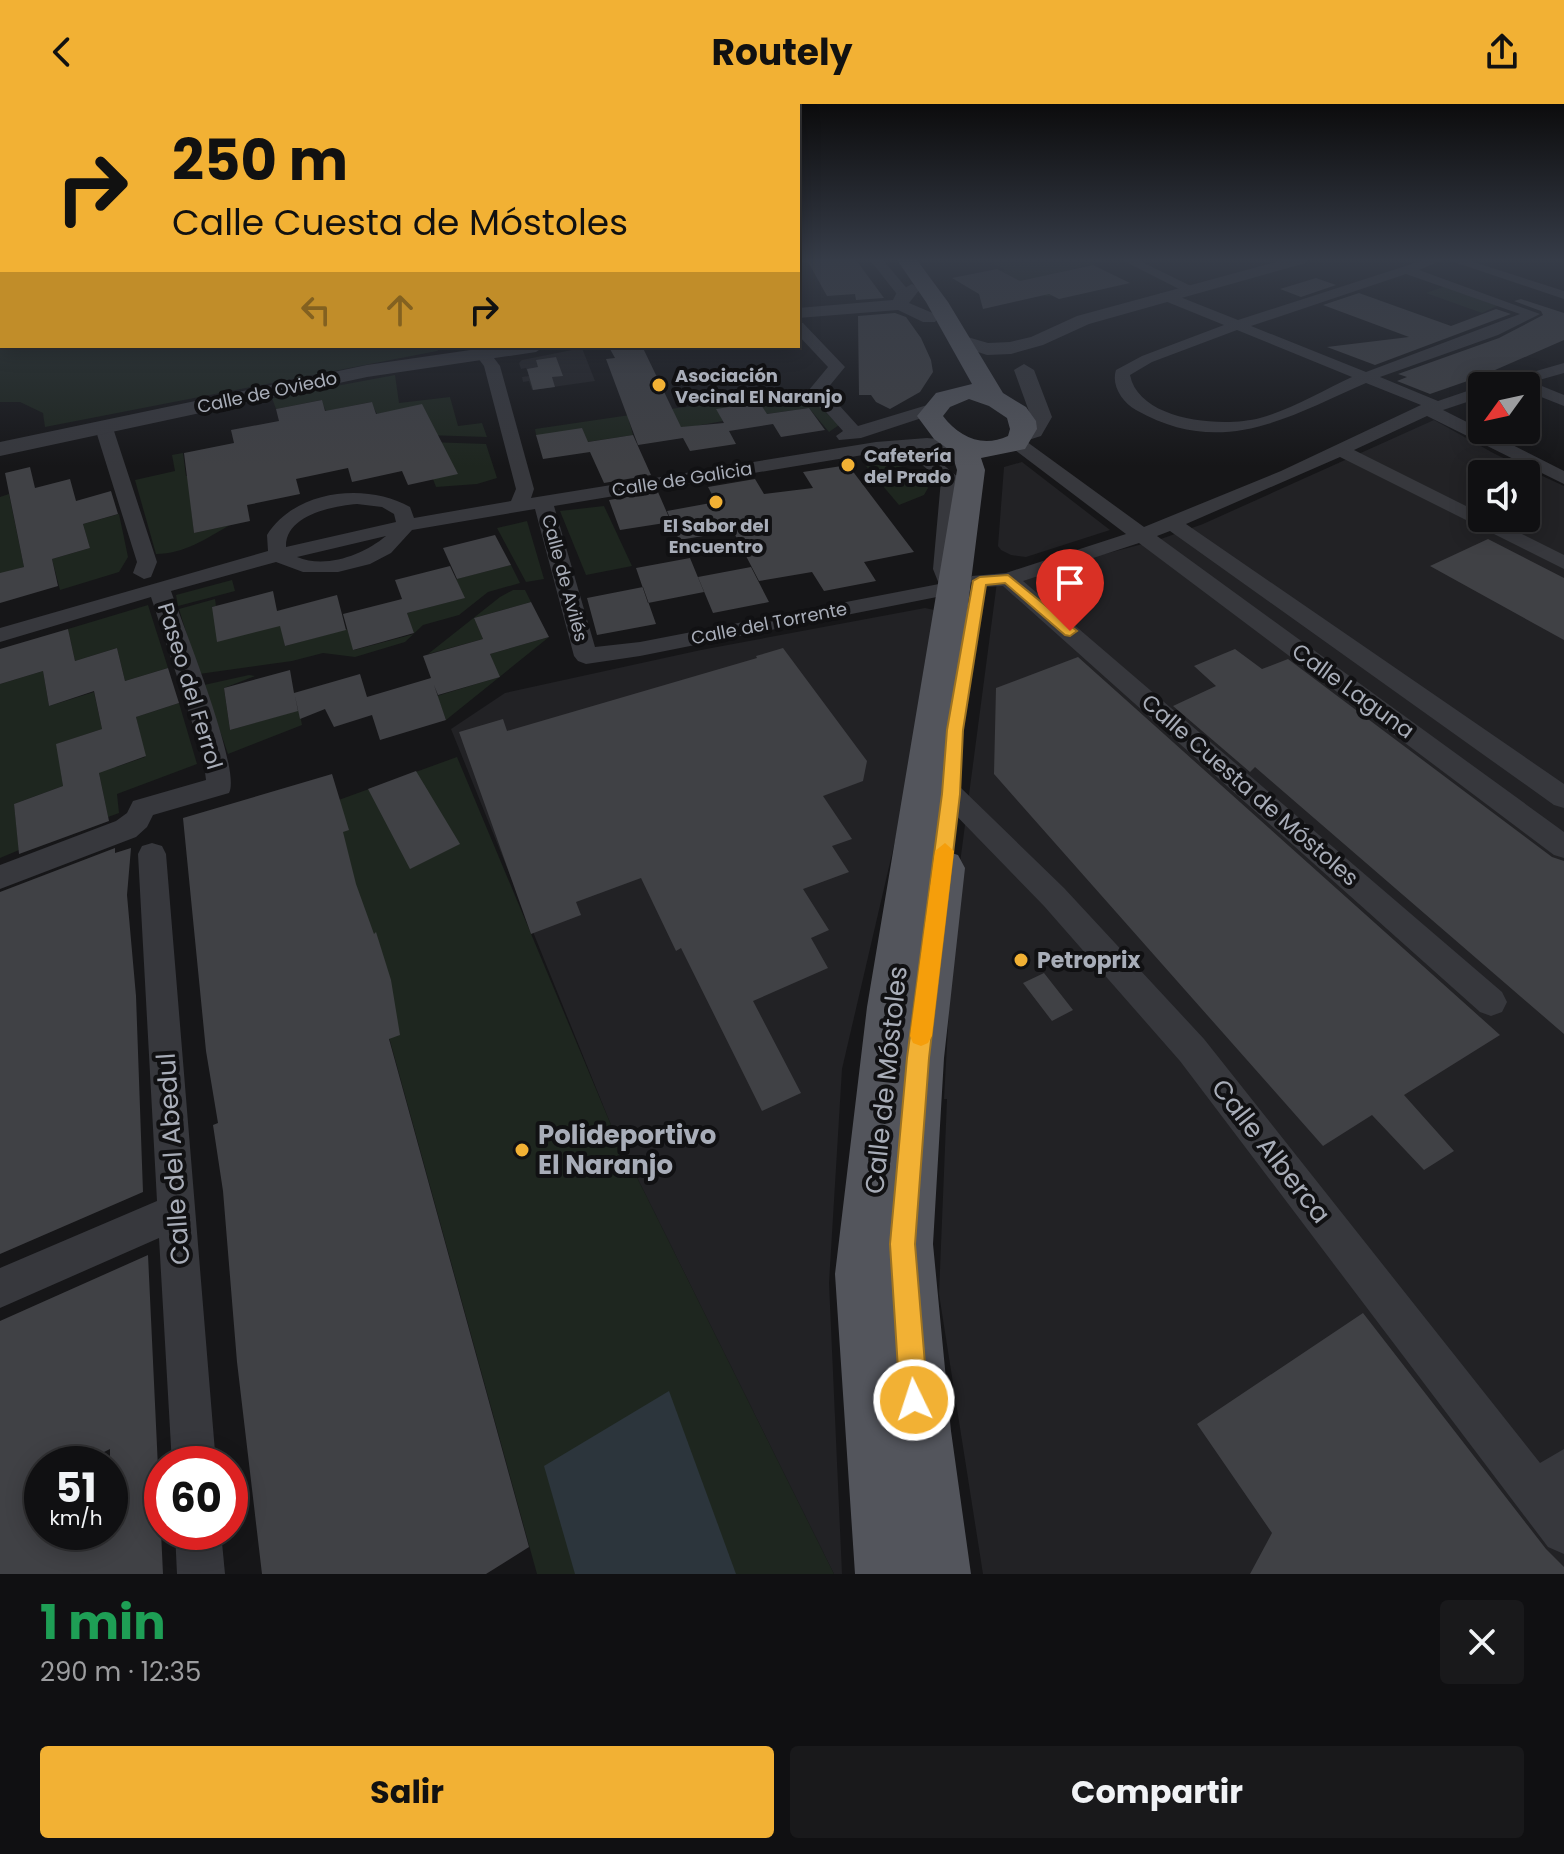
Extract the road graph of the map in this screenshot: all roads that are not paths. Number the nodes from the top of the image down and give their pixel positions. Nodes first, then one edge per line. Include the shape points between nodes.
1 (800, 329) edge
2 (935, 329) edge
3 (951, 329) edge
4 (1059, 329) edge
5 (1229, 329) edge
6 (1247, 329) edge
7 (1502, 329) edge
8 (957, 339) junction
9 (1037, 341) junction
10 (523, 348) edge
11 (489, 353) edge
12 (1564, 368) edge
13 (1024, 370) junction
14 (1540, 375) edge
15 (1369, 376) junction
16 (1540, 394) edge
17 (1468, 395) edge
18 (994, 397) junction
19 (1564, 401) edge
20 (940, 402) junction
21 (1432, 407) junction
22 (104, 428) junction
23 (855, 434) junction
24 (992, 444) junction
25 (876, 447) junction
26 (0, 449) edge
27 (1339, 449) junction
28 (1564, 478) edge
29 (529, 498) junction
30 (403, 518) junction
31 (1172, 523) junction
32 (1142, 535) junction
33 (278, 546) junction
34 (1564, 563) edge
35 (152, 580) junction
36 (980, 583) junction
37 (0, 615) edge
38 (0, 635) edge
39 (586, 656) joint
40 (951, 794) junction
41 (1564, 798) edge
42 (1564, 847) edge
43 (152, 854) dead end
44 (0, 877) edge
45 (1491, 1002) dead end
46 (176, 1212) junction
47 (0, 1288) edge
48 (193, 1446) edge
49 (1550, 1483) edge
50 (1564, 1531) edge
51 (199, 1550) edge
52 (201, 1574) edge
53 (892, 1574) edge
54 (934, 1574) edge

1 - 23 street via 837,367 812,396 832,408
2 - 20 main road via 952,358 955,386
3 - 8 main road
4 - 9 street
5 - 15 street via 1130,367 1122,373 1124,393 1143,408 1174,420 1231,427 1260,423
6 - 15 street
7 - 15 street
8 - 9 street via 998,350
8 - 18 main road
9 - 13 street
10 - 11 street, Calle de Oviedo
11 - 22 street, Calle de Oviedo via 367,371
11 - 29 street, Calle de Avilés
12 - 14 street
13 - 18 street via 1021,388
13 - 24 street via 1043,413 1041,426 1035,433
15 - 21 street
16 - 19 street
17 - 21 street
18 - 20 main road via 969,391
18 - 24 main road via 1022,425
20 - 23 street, Calle de Galicia
20 - 24 main road via 930,416 939,432
21 - 27 street
21 - 28 street
22 - 26 street, Calle de Oviedo
22 - 35 street, Paseo del Ferrol
23 - 29 street, Calle de Galicia
24 - 25 street, Calle de Galicia
24 - 32 street, Calle Laguna
24 - 36 main road, Calle de Móstoles
25 - 29 street, Calle de Galicia
25 - 36 street, Calle de Móstoles via 917,456 946,472 950,478 943,569
27 - 31 street
27 - 34 street
29 - 30 street, Calle de Galicia
29 - 39 street, Calle de Avilés
30 - 33 street, Calle de Galicia
30 - 33 street via 389,548 357,562 320,568 291,562
31 - 32 street
31 - 41 street, Calle Laguna
32 - 36 street, Calle del Torrente
32 - 42 street, Calle Laguna
33 - 35 street, Calle de Galicia
35 - 37 street, Calle de Galicia
35 - 38 street, Calle de Galicia
35 - 44 street, Paseo del Ferrol via 216,756 220,786 143,808 126,829
36 - 39 street, Calle del Torrente
36 - 40 main road, Calle de Móstoles via 955,730
36 - 45 street, Calle Cuesta de Móstoles
36 - 53 main road, Calle de Móstoles via 892,1007 866,1274
40 - 49 street, Calle Alberca via 1054,897 1192,1050
40 - 54 main road, Calle de Móstoles via 918,1058 903,1244
43 - 46 street, Calle del Abedul
46 - 47 street
46 - 48 street, Calle del Abedul
49 - 50 street, Calle Alberca
51 - 52 street

